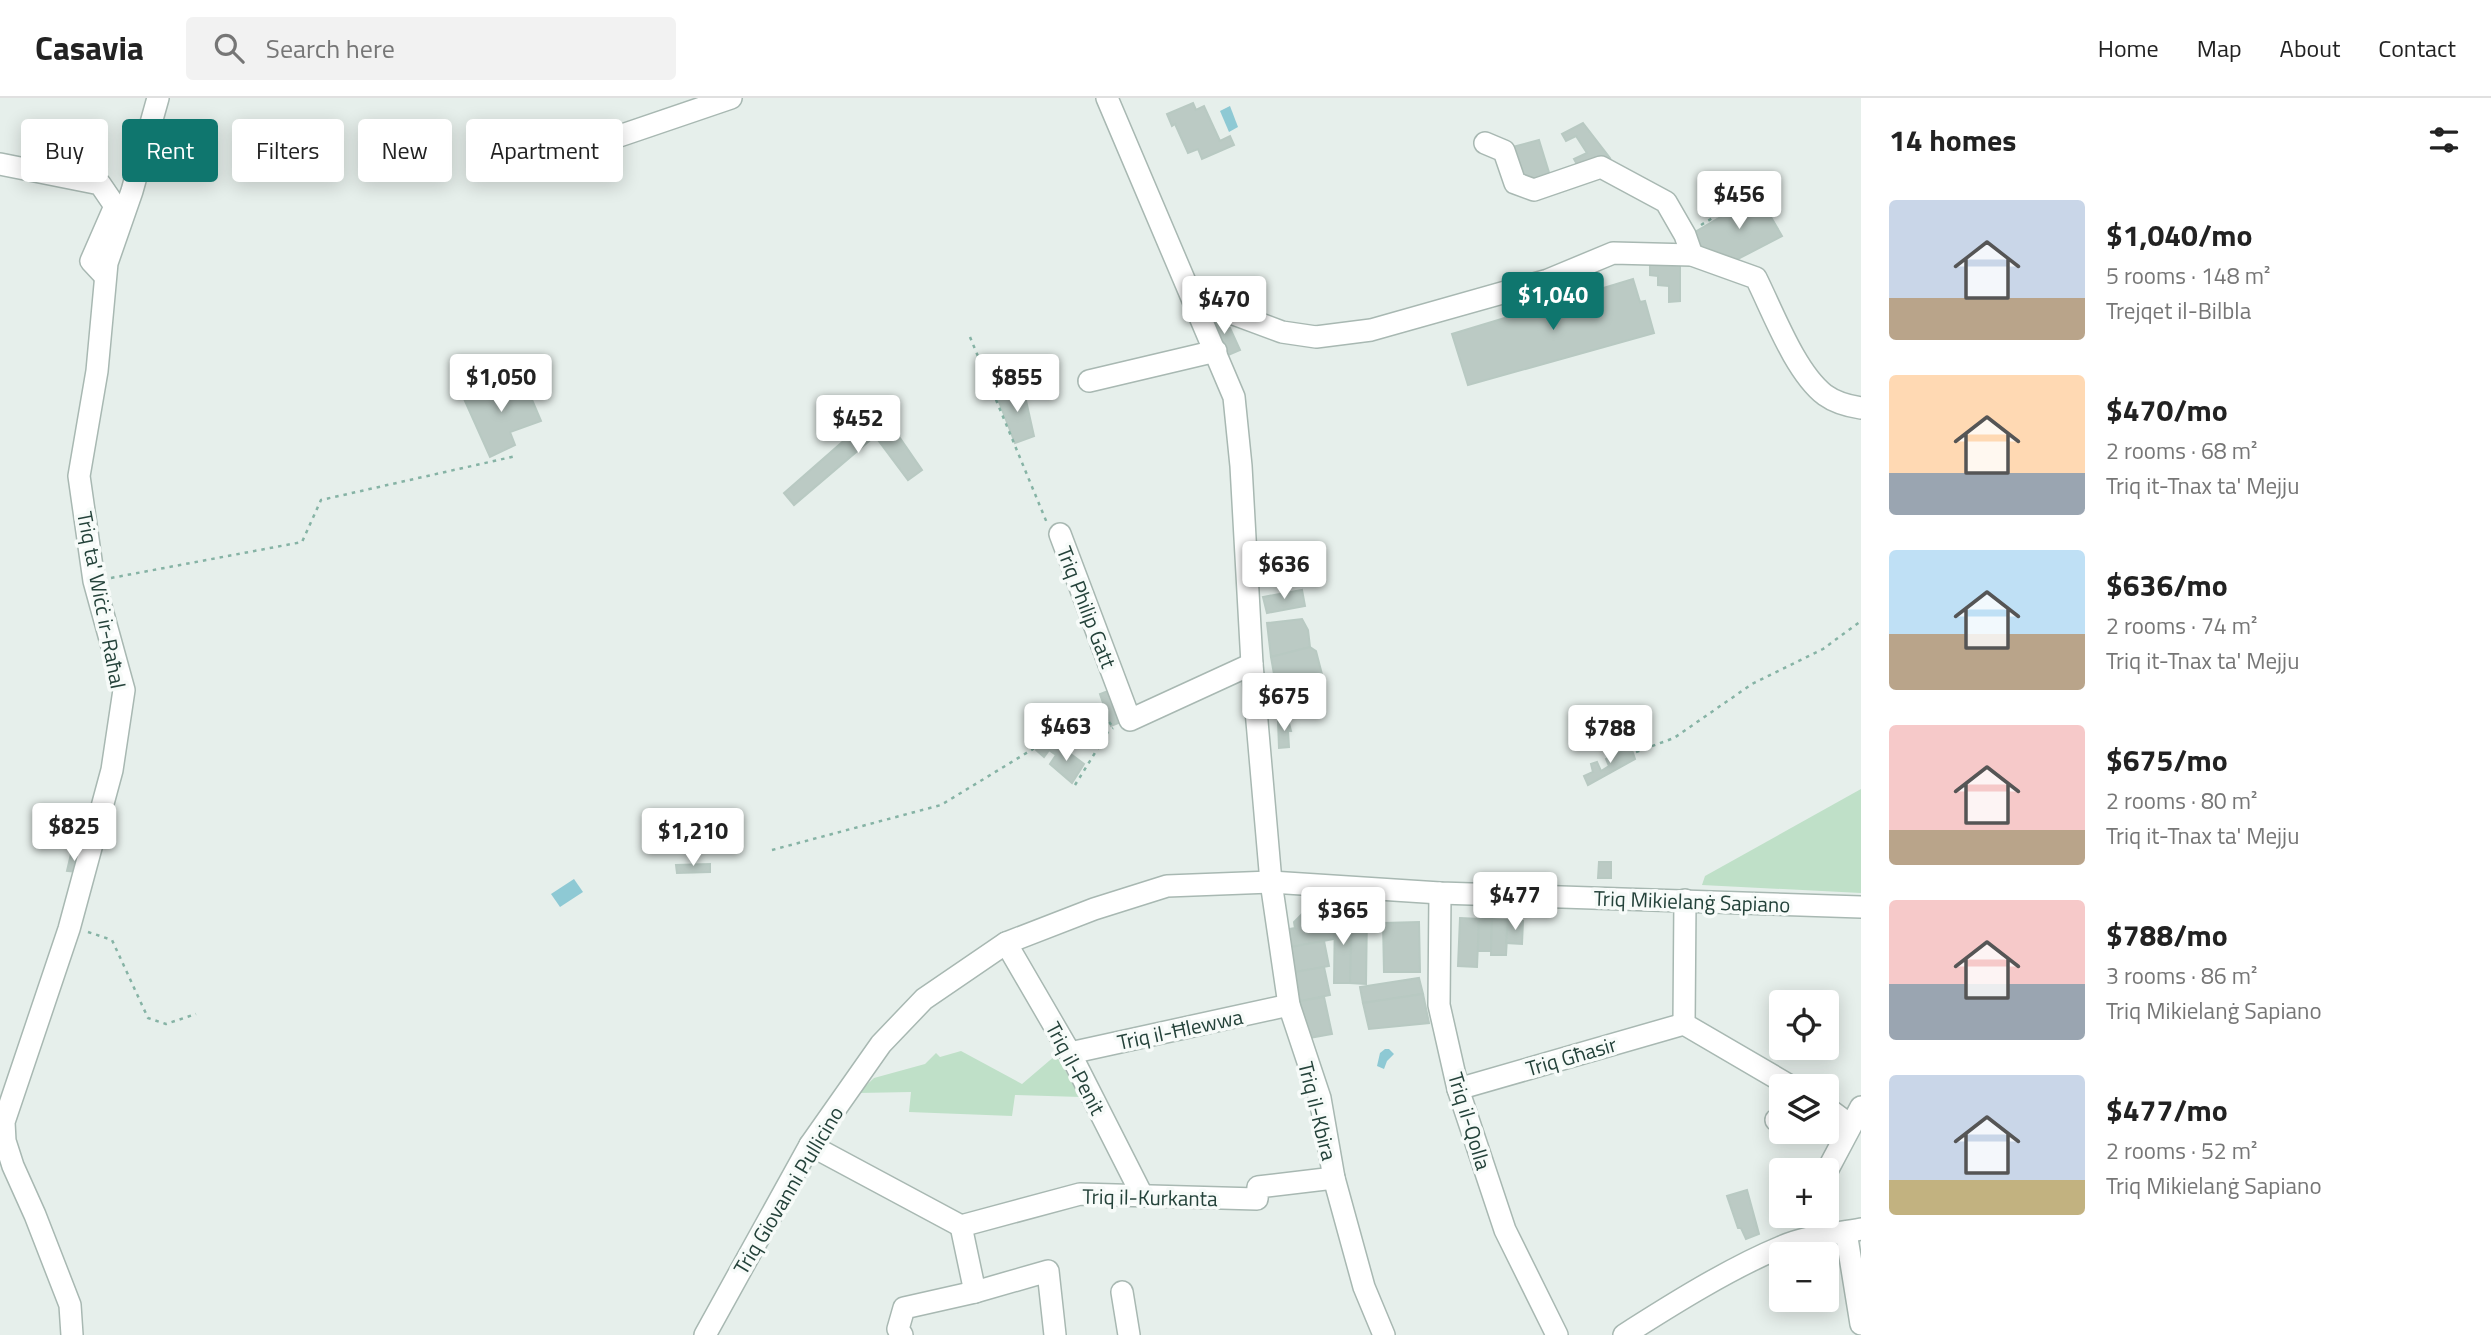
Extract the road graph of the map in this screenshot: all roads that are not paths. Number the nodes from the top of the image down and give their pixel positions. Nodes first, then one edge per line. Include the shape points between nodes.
1 (158, 98) edge
2 (731, 98) edge
3 (1107, 98) edge
4 (623, 135) edge
5 (1486, 143) dead end
6 (0, 164) edge
7 (1692, 255) junction
8 (105, 276) junction
9 (1193, 299) junction
10 (1216, 351) junction
11 (1089, 381) dead end
12 (1861, 408) edge
13 (1060, 534) road end
14 (1252, 664) junction
15 (1271, 882) junction
16 (1440, 893) junction
17 (1685, 900) junction
18 (1861, 907) edge
19 (1006, 943) junction
20 (1289, 1005) junction
21 (1684, 1024) junction
22 (1070, 1053) junction
23 (1770, 1074) edge
24 (1458, 1089) junction
25 (1861, 1107) edge
26 (1839, 1117) edge
27 (1850, 1125) junction
28 (810, 1145) junction
29 (1834, 1158) edge
30 (1334, 1178) junction
31 (1142, 1195) junction
32 (961, 1226) junction
33 (1839, 1228) edge
34 (975, 1292) junction
35 (1122, 1292) dead end
36 (1861, 1324) edge
37 (1659, 1326) edge
38 (72, 1335) edge
39 (705, 1335) edge
40 (902, 1335) edge
41 (1055, 1335) edge
42 (1129, 1335) edge
43 (1384, 1335) edge
44 (1558, 1335) edge
45 (1624, 1335) edge

1 - 8 street, Triq ta' Wiċċ ir-Raħal
2 - 4 street
3 - 9 street, Triq il-Kbira
5 - 7 street via 1504,151 1516,183 1534,190 1601,167 1666,202
6 - 8 street via 100,184 116,206 91,261
7 - 9 street via 1613,253 1548,280 1371,330 1316,337 1282,332
7 - 12 street via 1756,278 1802,370 1825,395 1845,406
8 - 38 street, Triq ta' Wiċċ ir-Raħal via 97,371 79,476 94,581 124,690 112,769 69,926 4,1122 13,1166 70,1305
9 - 10 street, Triq il-Kbira
10 - 11 street
10 - 14 street, Triq il-Kbira via 1234,397
13 - 14 street, Triq Philip Gatt via 1122,724
14 - 15 street, Triq il-Kbira
15 - 16 street, Triq Mikielanġ Sapiano
15 - 19 street, Triq Giovanni Pullicino via 1167,887
15 - 20 street, Triq il-Kbira
16 - 17 street, Triq Mikielanġ Sapiano
16 - 24 street, Triq il-Qolla via 1439,1005
17 - 18 street, Triq Mikielanġ Sapiano
17 - 21 street
19 - 22 street, Triq il-Penit
19 - 28 street, Triq Giovanni Pullicino via 924,999 881,1044
20 - 22 street, Triq il-Ħlewwa
20 - 30 street, Triq il-Kbira via 1320,1098
21 - 23 street
21 - 24 street, Triq Għasir
22 - 31 street, Triq il-Penit
24 - 44 street, Triq il-Qolla via 1504,1230
25 - 27 street
26 - 27 street
27 - 29 street
28 - 32 street
28 - 39 street, Triq Giovanni Pullicino
30 - 31 street, Triq il-Kurkanta via 1258,1187 1257,1199
30 - 43 street, Triq il-Kbira via 1364,1287
31 - 32 street, Triq il-Kurkanta via 1080,1194
32 - 34 street
33 - 36 street
33 - 37 street via 1782,1246
34 - 40 street via 904,1308 898,1329
34 - 41 street via 1048,1271
35 - 42 street
37 - 45 street

